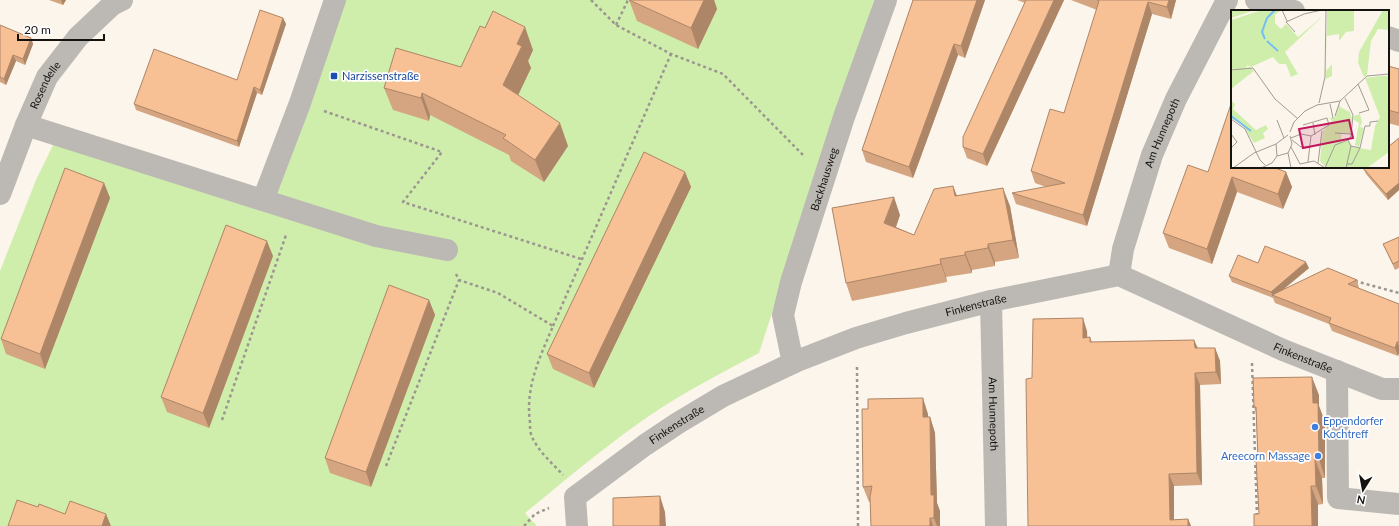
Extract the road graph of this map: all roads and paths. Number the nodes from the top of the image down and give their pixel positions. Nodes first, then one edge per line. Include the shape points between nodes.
1 (122, 0) edge
2 (335, 0) edge
3 (591, 0) edge
4 (628, 0) edge
5 (886, 0) edge
6 (1227, 0) edge
7 (1256, 0) edge
8 (1291, 10) edge
9 (616, 25) junction
10 (1389, 37) edge
11 (1399, 40) edge
12 (671, 54) junction
13 (300, 103) junction
14 (26, 125) junction
15 (824, 177) junction
16 (0, 194) edge
17 (263, 200) junction
18 (294, 210) junction
19 (446, 250) joint
20 (581, 259) junction
21 (1119, 275) junction
22 (1349, 279) edge
23 (459, 280) junction
24 (1399, 293) edge
25 (991, 301) junction
26 (553, 326) junction
27 (1251, 335) junction
28 (856, 338) junction
29 (793, 363) junction
30 (1337, 371) junction
31 (1399, 390) edge
32 (222, 420) dead end
33 (386, 466) dead end
34 (575, 497) junction
35 (1399, 504) edge
36 (1257, 524) edge
37 (576, 526) edge
38 (858, 526) edge
39 (996, 526) edge

1 - 14 street, Rosendelle via 112,5 78,37 47,78
2 - 13 street
3 - 9 path
4 - 9 path
5 - 15 street, Backhausweg
6 - 21 street, Am Hunnepoth via 1176,99 1152,155 1123,249
7 - 8 street
9 - 12 path
10 - 11 street
12 - 15 path via 723,74
12 - 20 path
13 - 17 street
13 - 20 path via 442,152 403,202
14 - 16 street, Rosendelle
14 - 17 street
15 - 29 street, Backhausweg via 783,315
17 - 18 street
18 - 19 street via 376,236
18 - 32 path
19 - 23 path
20 - 26 path
21 - 25 street, Finkenstraße
21 - 27 street, Finkenstraße
22 - 24 path
23 - 26 path via 498,293
23 - 33 path
25 - 28 street, Finkenstraße
25 - 39 street, Am Hunnepoth
26 - 34 path via 534,372 528,412 532,436 539,449 564,475
27 - 30 street, Finkenstraße
27 - 36 path
28 - 29 street, Finkenstraße
28 - 38 path
29 - 34 street, Finkenstraße via 723,396 678,423 645,444
30 - 31 street, Finkenstraße via 1382,389
30 - 35 street via 1338,498
34 - 37 street

